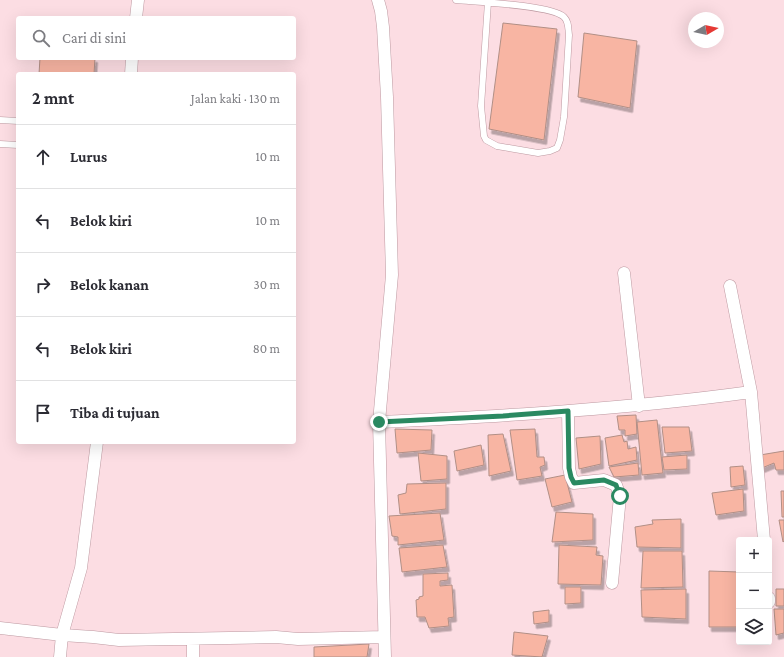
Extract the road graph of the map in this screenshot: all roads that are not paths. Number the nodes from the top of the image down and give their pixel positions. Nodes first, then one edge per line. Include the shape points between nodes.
1 (138, 0) edge
2 (378, 0) edge
3 (456, 0) edge
4 (488, 1) edge
5 (136, 16) edge
6 (132, 60) edge
7 (132, 72) edge
8 (0, 120) edge
9 (16, 121) edge
10 (0, 144) edge
11 (16, 144) edge
12 (624, 273) dead end
13 (730, 286) dead end
14 (751, 392) junction
15 (639, 406) junction
16 (568, 411) junction
17 (379, 422) junction
18 (98, 444) edge
19 (764, 537) edge
20 (612, 583) dead end
21 (0, 628) edge
22 (62, 636) junction
23 (384, 638) junction
24 (193, 639) junction
25 (60, 657) edge
26 (193, 657) edge
27 (385, 657) edge

1 - 5 street
2 - 17 street via 383,27 387,97 392,275
3 - 4 lane
4 - 4 lane via 559,14 568,23 564,117 557,148 538,153 497,146 486,140 481,106
6 - 7 street
8 - 9 lane
10 - 11 lane
12 - 15 street
13 - 14 street
14 - 15 street
14 - 19 street
15 - 16 street
16 - 17 street
16 - 20 street via 569,468 574,483 604,480 616,485 620,496
17 - 23 street
18 - 22 street via 81,568
21 - 22 street
22 - 24 street via 119,640
22 - 25 street
23 - 24 street
23 - 27 street
24 - 26 street

